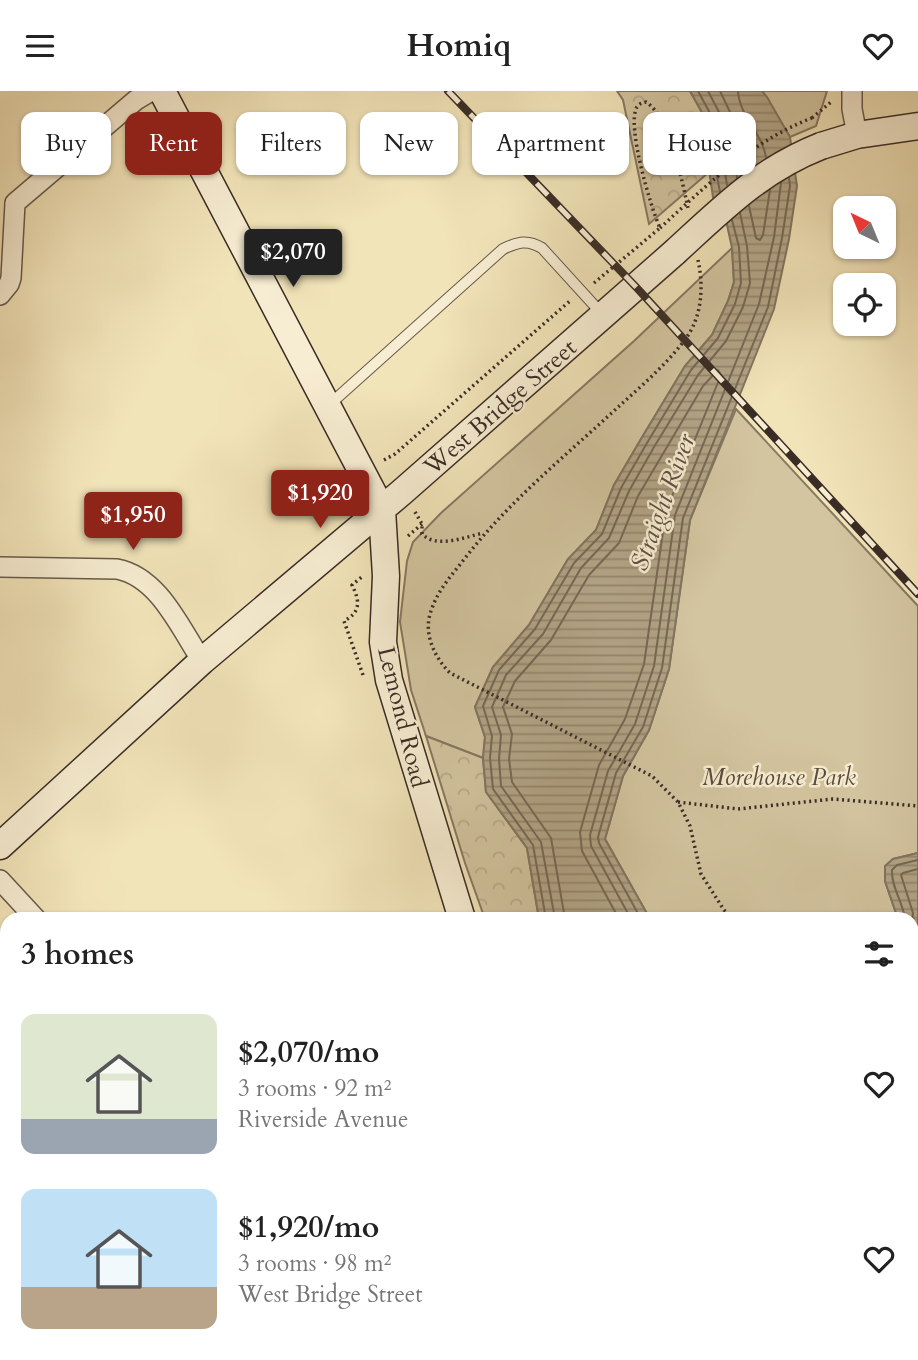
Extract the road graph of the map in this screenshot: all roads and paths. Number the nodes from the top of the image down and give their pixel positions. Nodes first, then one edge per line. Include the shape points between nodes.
1 (151, 91) edge
2 (162, 91) edge
3 (852, 91) edge
4 (832, 102) dead end
5 (812, 118) dead end
6 (918, 126) edge
7 (857, 135) junction
8 (8, 201) edge
9 (689, 216) dead end
10 (686, 253) junction
11 (582, 292) junction
12 (0, 295) edge
13 (603, 316) junction
14 (328, 406) junction
15 (383, 460) dead end
16 (382, 510) junction
17 (422, 524) dead end
18 (483, 533) junction
19 (0, 566) edge
20 (202, 661) junction
21 (678, 802) junction
22 (918, 806) edge
23 (0, 846) edge
24 (0, 880) edge
25 (30, 912) edge
26 (460, 912) edge
27 (726, 912) edge

1 - 8 street
2 - 14 main road
3 - 7 street
4 - 5 path
6 - 7 main road, West Bridge Street
7 - 10 main road, West Bridge Street, bridge via 801,153 764,174 727,203
8 - 12 street via 11,278
9 - 11 path via 679,164 659,114 646,102 640,104 634,116 637,148 660,228
10 - 13 main road, West Bridge Street
10 - 18 path via 702,278 697,316 684,341
11 - 13 lane
11 - 14 lane via 542,248 524,241 514,244
11 - 15 path
13 - 16 main road, West Bridge Street
14 - 16 main road
16 - 20 main road, West Bridge Street
16 - 26 main road, Lemond Road via 383,642 389,680
17 - 18 path via 422,534 429,541
18 - 21 path via 437,596 428,625 440,662 460,680 652,776
19 - 20 street via 132,572 156,592
20 - 23 main road, West Bridge Street
21 - 22 path via 738,809 833,799
21 - 27 path via 690,826 701,874
24 - 25 street

